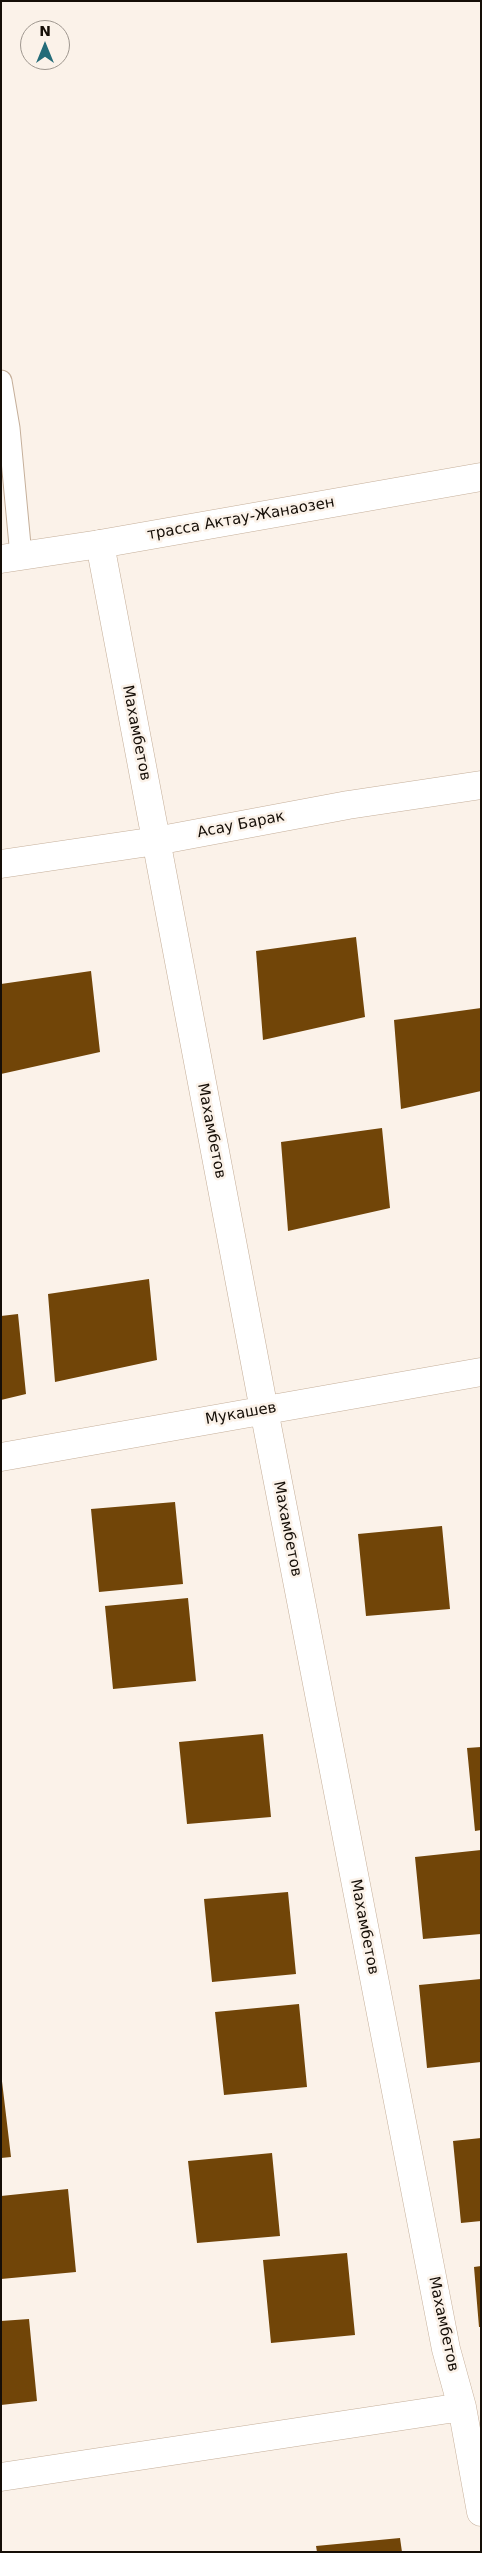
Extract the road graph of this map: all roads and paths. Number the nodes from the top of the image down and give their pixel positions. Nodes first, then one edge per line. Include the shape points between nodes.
1 (1, 381) edge
2 (481, 476) edge
3 (100, 544) junction
4 (11, 558) edge
5 (481, 785) edge
6 (156, 841) junction
7 (1, 864) edge
8 (481, 1372) edge
9 (264, 1410) junction
10 (1, 1457) edge
11 (462, 2407) junction
12 (1, 2477) edge
13 (481, 2512) edge

1 - 4 lane via 9,428
2 - 3 street, трасса Актау-Жанаозен
3 - 4 street, трасса Актау-Жанаозен
3 - 6 street, Махамбетов
5 - 6 street, Асау Барак via 348,805
6 - 7 street, Асау Барак
6 - 9 street, Махамбетов
8 - 9 street, Мукашев
9 - 10 street, Мукашев
9 - 11 street, Махамбетов via 446,2349
11 - 12 street
11 - 13 street, Махамбетов

